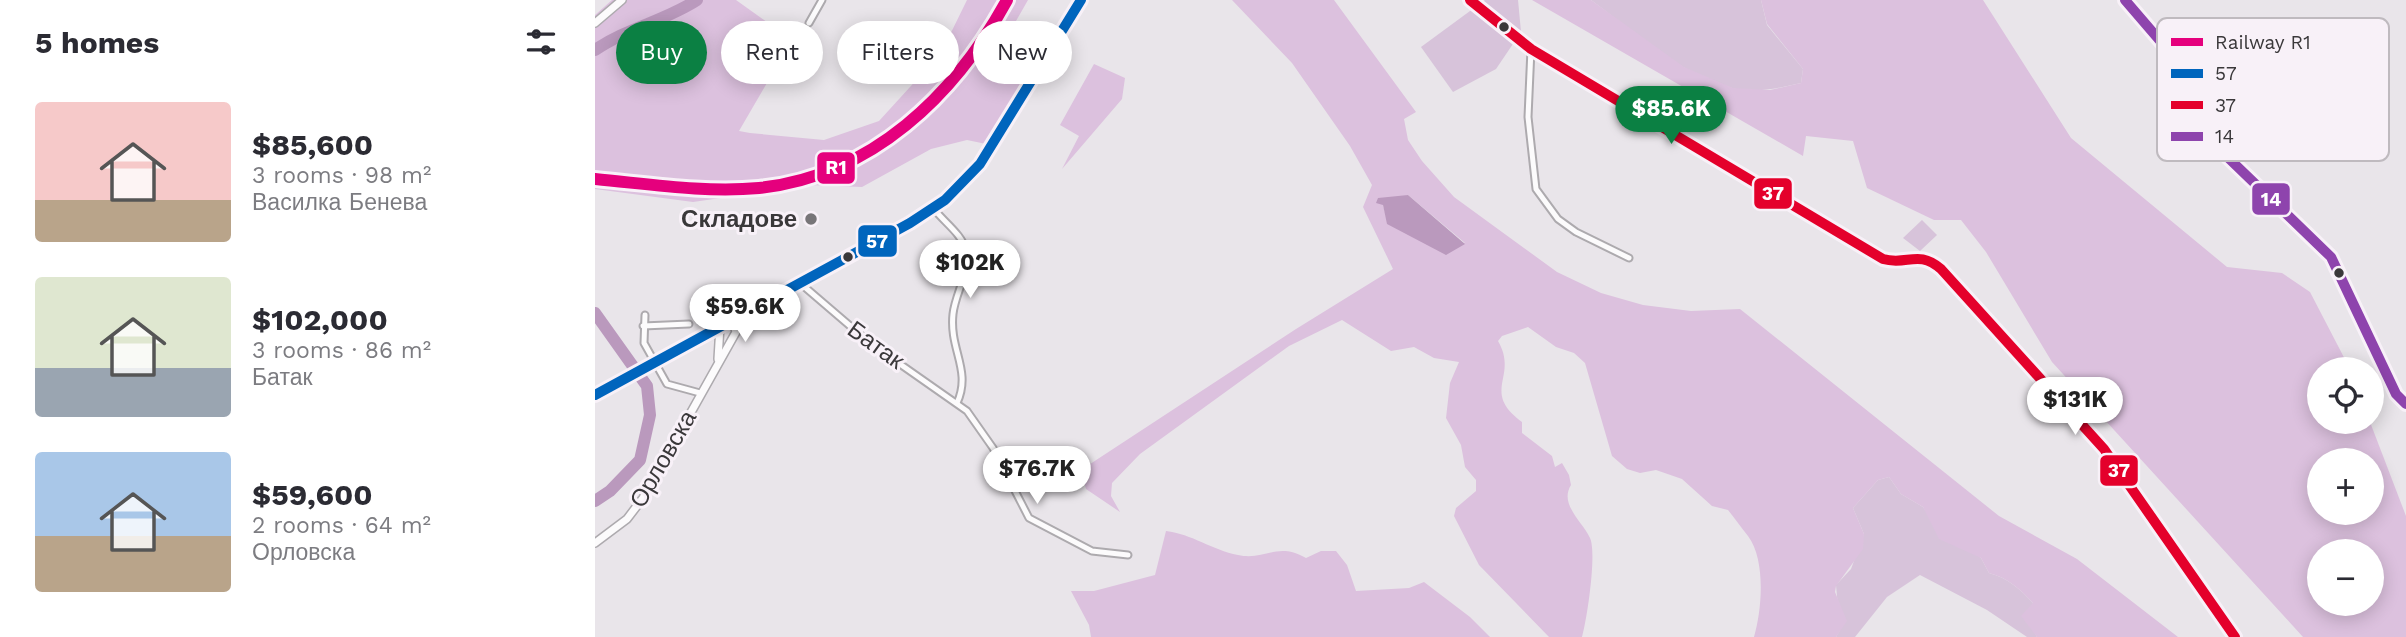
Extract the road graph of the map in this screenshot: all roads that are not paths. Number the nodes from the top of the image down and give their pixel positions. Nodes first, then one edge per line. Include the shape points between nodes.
1 (622, 0) edge
2 (823, 0) edge
3 (1081, 0) edge
4 (1470, 0) edge
5 (2125, 0) edge
6 (810, 21) edge
7 (595, 23) edge
8 (2157, 37) edge
9 (1531, 49) junction
10 (2231, 161) edge
11 (934, 209) junction
12 (1629, 258) dead end
13 (800, 283) junction
14 (645, 315) dead end
15 (732, 319) junction
16 (689, 324) dead end
17 (643, 326) junction
18 (720, 326) junction
19 (717, 363) junction
20 (700, 393) junction
21 (595, 395) edge
22 (957, 403) junction
23 (2406, 404) edge
24 (595, 543) edge
25 (1128, 555) dead end
26 (2235, 637) edge

1 - 7 street
2 - 6 street
3 - 11 main road via 987,155
4 - 9 street
5 - 8 street
9 - 12 street via 1529,104 1533,176 1539,195 1558,219 1576,232
9 - 26 street via 1890,261 1924,258 1941,269 2103,449
10 - 23 street via 2330,257 2396,394
11 - 13 main road
11 - 22 street via 966,254 953,314 953,339 965,386
13 - 15 main road
13 - 22 street, Батак via 870,343
14 - 17 street
15 - 18 main road
15 - 19 street, Орловска via 736,332
16 - 17 street
17 - 20 street via 644,343 667,384
18 - 19 street, Орловска
18 - 21 main road, bridge
19 - 20 street, Орловска
20 - 24 street, Орловска via 643,498 627,519
22 - 25 street, Батак via 978,424 1030,518 1092,551

